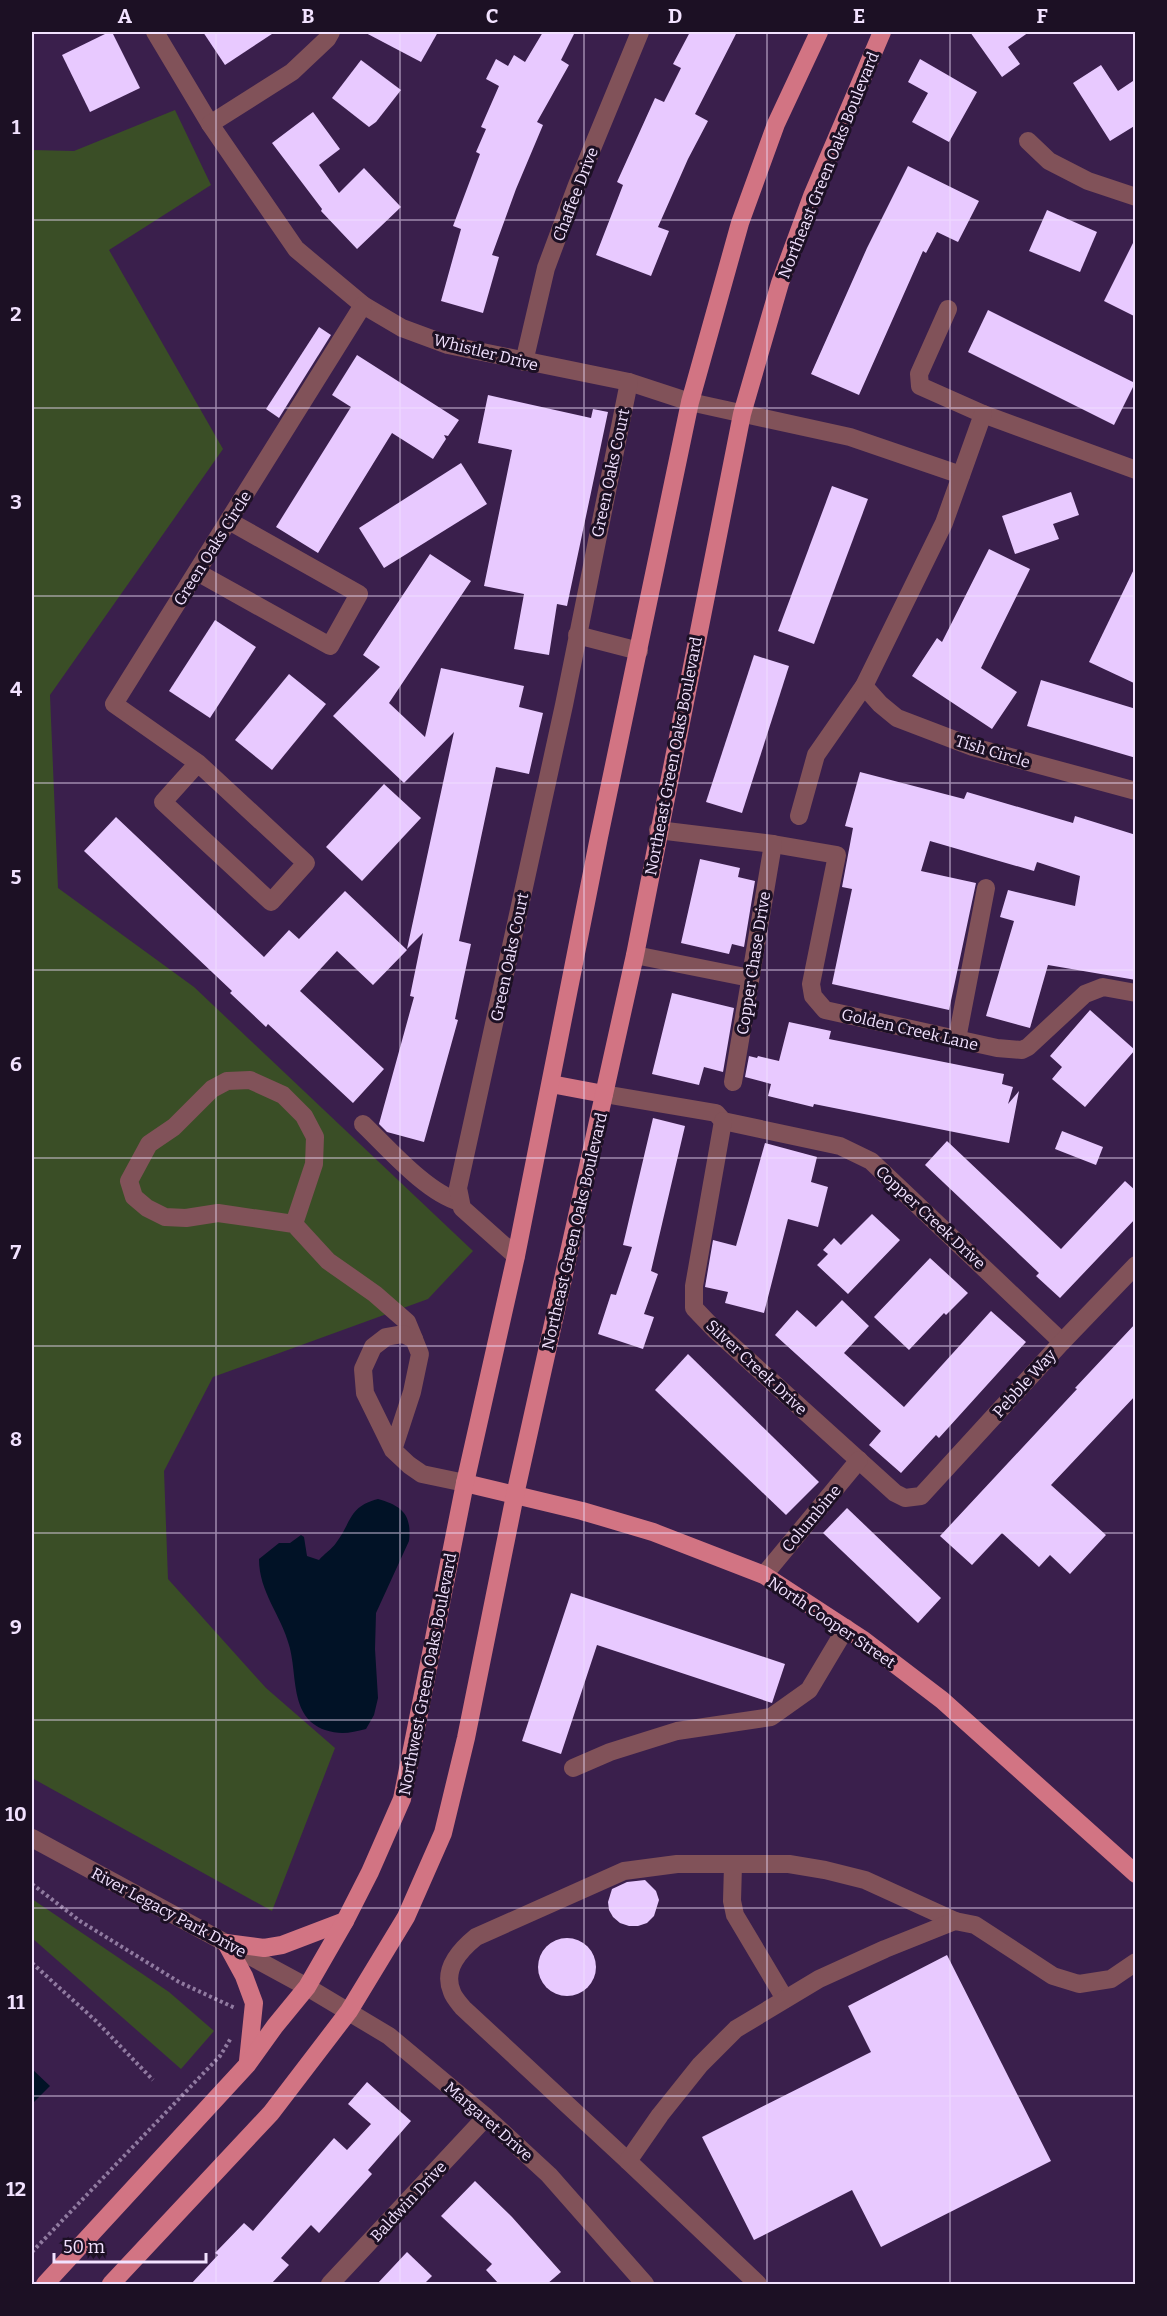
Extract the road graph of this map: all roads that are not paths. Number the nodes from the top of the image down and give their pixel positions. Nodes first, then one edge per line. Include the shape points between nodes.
1 (155, 32) edge
2 (331, 32) edge
3 (640, 32) edge
4 (819, 32) edge
5 (882, 32) edge
6 (210, 124) junction
7 (1028, 141) dead end
8 (1136, 196) edge
9 (363, 305) junction
10 (948, 309) dead end
11 (524, 362) junction
12 (629, 382) junction
13 (690, 402) junction
14 (742, 414) junction
15 (983, 414) junction
16 (1136, 470) edge
17 (961, 475) junction
18 (229, 521) junction
19 (197, 572) junction
20 (577, 635) junction
21 (639, 651) junction
22 (864, 686) junction
23 (198, 763) junction
24 (1136, 791) edge
25 (799, 816) dead end
26 (658, 830) junction
27 (773, 844) junction
28 (986, 888) dead end
29 (635, 955) junction
30 (750, 978) junction
31 (1136, 993) edge
32 (957, 1039) junction
33 (733, 1082) dead end
34 (551, 1084) junction
35 (604, 1094) junction
36 (723, 1121) junction
37 (363, 1124) dead end
38 (460, 1202) junction
39 (294, 1224) junction
40 (516, 1256) junction
41 (1136, 1265) edge
42 (414, 1339) junction
43 (1062, 1342) junction
44 (393, 1450) junction
45 (859, 1460) junction
46 (465, 1483) junction
47 (515, 1495) junction
48 (911, 1498) joint
49 (764, 1575) junction
50 (846, 1628) junction
51 (573, 1768) dead end
52 (32, 1838) edge
53 (734, 1865) junction
54 (1136, 1874) edge
55 (955, 1921) junction
56 (345, 1922) junction
57 (226, 1943) junction
58 (1136, 1962) edge
59 (307, 1987) junction
60 (785, 1999) junction
61 (349, 2011) junction
62 (247, 2065) junction
63 (486, 2117) junction
64 (628, 2161) junction
65 (45, 2284) edge
66 (111, 2284) edge
67 (330, 2284) edge
68 (645, 2284) edge
69 (758, 2284) edge

1 - 6 street, Whistler Drive
2 - 6 street via 292,72
3 - 11 street, Chaffee Drive via 546,268
4 - 13 main road via 776,124 740,223
5 - 14 main road, Northeast Green Oaks Boulevard via 780,283
6 - 9 street, Whistler Drive via 296,249
7 - 8 street via 1049,161 1078,176
9 - 11 street, Whistler Drive via 402,328 448,345
9 - 18 street, Green Oaks Circle
10 - 15 street via 919,374 920,386
11 - 12 street, Whistler Drive
12 - 13 street, Whistler Drive
12 - 20 street, Green Oaks Court
13 - 14 street, Whistler Drive
13 - 21 main road
14 - 17 street via 850,437
14 - 26 main road, Northeast Green Oaks Boulevard
15 - 16 street
15 - 17 street
17 - 22 street via 944,523
18 - 19 street, Green Oaks Circle
18 - 19 street via 359,594 330,646
19 - 23 street, Green Oaks Circle via 114,704
20 - 21 street
20 - 38 street, Green Oaks Court via 458,1188
21 - 34 main road
22 - 24 street, Tish Circle via 897,718 973,747
22 - 25 street via 816,755
23 - 23 street via 306,863 271,902 163,802
26 - 27 street, Golden Creek Lane
26 - 29 main road, Northeast Green Oaks Boulevard
27 - 30 street, Copper Chase Drive
27 - 32 street, Golden Creek Lane via 837,855 811,984 813,996 825,1010
28 - 32 street
29 - 30 street
29 - 35 main road, Northeast Green Oaks Boulevard
30 - 33 street, Copper Chase Drive
31 - 32 street, Golden Creek Lane via 1103,987 1085,994 1022,1050
34 - 35 main road
34 - 40 main road
35 - 36 street, Copper Creek Drive via 716,1113
35 - 47 main road, Northeast Green Oaks Boulevard
36 - 43 street, Copper Creek Drive via 840,1146 871,1161
36 - 45 street, Silver Creek Drive via 694,1286 694,1308
37 - 38 street via 428,1186
38 - 40 street
39 - 39 street via 314,1164 315,1137 304,1116 283,1095 250,1080 227,1081 212,1089 174,1127 149,1144 129,1181 134,1197 165,1217 218,1213
39 - 42 street via 328,1261 407,1322
40 - 46 main road
41 - 43 street, Pebble Way
42 - 44 street via 420,1354
42 - 44 street via 403,1334 386,1337 373,1347 363,1369 365,1393
43 - 48 street, Pebble Way via 921,1496
44 - 46 street via 422,1474
45 - 48 street, Silver Creek Drive via 895,1493
45 - 49 street, Columbine
46 - 47 main road, North Cooper Street
46 - 56 main road, Northwest Green Oaks Boulevard via 402,1799
47 - 49 main road, North Cooper Street via 653,1532
47 - 61 main road via 466,1738 442,1833 406,1917
49 - 50 main road, North Cooper Street
50 - 51 street via 809,1690 771,1717 677,1731
50 - 54 main road, North Cooper Street via 942,1700
52 - 57 street, River Legacy Park Drive
53 - 55 street via 789,1864 865,1880
53 - 60 street via 735,1915
53 - 64 street via 677,1864 624,1871 476,1937 454,1959 450,1971 452,1992 464,2008
55 - 58 street via 975,1925 1053,1976 1079,1984 1111,1979
55 - 60 street via 885,1949
56 - 57 main road via 282,1945 264,1948
56 - 59 main road, Northwest Green Oaks Boulevard
57 - 59 street, River Legacy Park Drive
57 - 62 main road via 254,2003
59 - 61 street, Margaret Drive
59 - 62 main road, Northwest Green Oaks Boulevard
60 - 64 street via 728,2036 674,2098
61 - 63 street, Margaret Drive via 389,2036
61 - 66 main road via 271,2113
62 - 65 main road, Northwest Green Oaks Boulevard
63 - 67 street, Baldwin Drive
63 - 68 street, Margaret Drive via 549,2175
64 - 69 street

